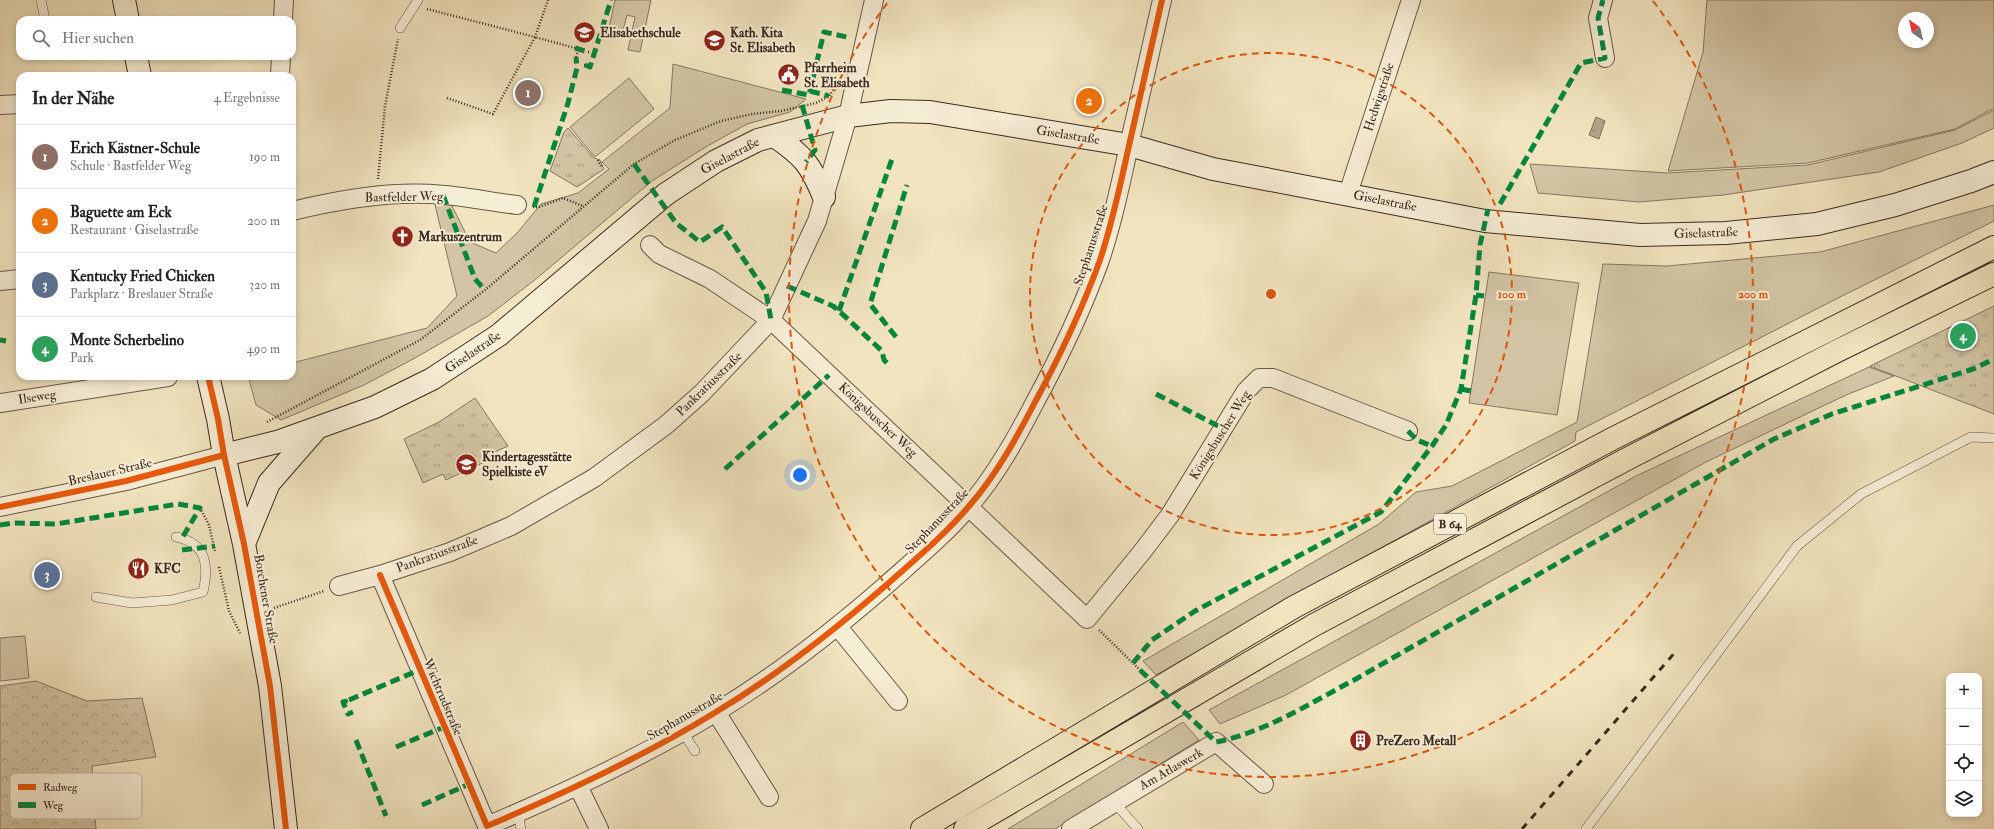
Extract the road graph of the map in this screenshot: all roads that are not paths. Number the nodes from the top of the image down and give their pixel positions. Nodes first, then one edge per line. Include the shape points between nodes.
1 (40, 0) edge
2 (124, 0) edge
3 (284, 0) edge
4 (874, 0) edge
5 (1162, 0) edge
6 (1411, 0) edge
7 (1603, 0) edge
8 (417, 3) edge
9 (44, 16) edge
10 (127, 16) edge
11 (283, 16) edge
12 (400, 28) road end
13 (1605, 58) dead end
14 (137, 60) edge
15 (281, 60) edge
16 (139, 72) edge
17 (280, 72) edge
18 (16, 104) edge
19 (0, 105) edge
20 (848, 116) junction
21 (774, 136) junction
22 (1129, 145) junction
23 (1994, 172) edge
24 (1348, 194) junction
25 (824, 197) junction
26 (526, 206) road end
27 (296, 210) edge
28 (650, 245) dead end
29 (1994, 247) edge
30 (1994, 274) edge
31 (16, 279) edge
32 (0, 281) edge
33 (771, 320) junction
34 (149, 380) edge
35 (209, 380) edge
36 (0, 403) edge
37 (318, 427) junction
38 (1408, 431) dead end
39 (1993, 438) edge
40 (224, 455) junction
41 (0, 506) edge
42 (970, 506) junction
43 (176, 537) dead end
44 (244, 544) junction
45 (380, 575) junction
46 (339, 586) road end
47 (96, 596) dead end
48 (838, 627) junction
49 (898, 701) dead end
50 (716, 712) junction
51 (683, 732) junction
52 (695, 751) dead end
53 (1264, 784) dead end
54 (578, 786) junction
55 (769, 797) dead end
56 (1114, 802) junction
57 (519, 821) edge
58 (485, 828) edge
59 (286, 829) edge
60 (599, 829) edge
61 (922, 829) edge
62 (965, 829) edge
63 (1071, 829) edge
64 (1138, 829) edge
65 (1586, 829) edge

1 - 9 lane
2 - 10 main road
3 - 11 street
4 - 20 street, Pankratiusstraße
5 - 22 street, Stephanusstraße
6 - 24 street, Hedwigstraße
7 - 13 street via 1598,18
8 - 12 lane
14 - 16 main road
15 - 17 street
18 - 19 street
20 - 21 main road, Giselastraße
20 - 22 main road, Giselastraße via 930,112
20 - 25 street, Pankratiusstraße
21 - 25 main road via 795,150 806,162 815,174
21 - 37 main road, Giselastraße via 758,140 716,161 666,194 499,335 432,379 375,406
22 - 24 main road, Giselastraße via 1213,169
22 - 42 street, Stephanusstraße via 1115,210 1102,252 1076,318 1051,373 1022,427 994,474
23 - 24 main road, Giselastraße via 1895,205 1817,224 1726,233 1640,235 1485,222
25 - 33 street, Pankratiusstraße via 818,221
26 - 27 street, Bastfelder Weg via 443,195 377,195
28 - 33 street, Königsbuscher Weg via 659,254 710,279
29 - 61 highway, B 64 via 1619,435 1294,607
30 - 62 highway, B 64 via 1627,459 1314,625
31 - 32 street
33 - 42 street, Königsbuscher Weg
33 - 45 street, Pankratiusstraße via 702,393 649,438 594,478 511,526 450,552
34 - 36 street, Ilseweg
35 - 40 main road, Borchener Straße
37 - 40 main road, Giselastraße via 277,442
37 - 44 main road via 269,483
38 - 42 street, Königsbuscher Weg via 1272,378 1259,378 1246,391 1170,515 1087,619
39 - 65 lane via 1971,436 1861,494 1797,546
40 - 41 street, Breslauer Straße via 126,481
40 - 44 main road, Borchener Straße
42 - 48 street, Stephanusstraße via 898,575
43 - 47 lane via 191,541 204,556 207,575 203,592 172,600 132,603
44 - 59 main road, Borchener Straße via 270,686
45 - 46 street, Pankratiusstraße
45 - 58 street, Wichtrudstraße
48 - 49 street
48 - 50 street, Stephanusstraße via 779,671
50 - 51 street, Stephanusstraße
50 - 55 street, Stephanusstraße
51 - 52 lane
51 - 54 street, Stephanusstraße
53 - 56 street, Am Atlaswerk via 1216,742
54 - 57 street, Stephanusstraße
54 - 60 street
56 - 63 street, Am Atlaswerk
56 - 64 lane
57 - 58 street, Stephanusstraße

